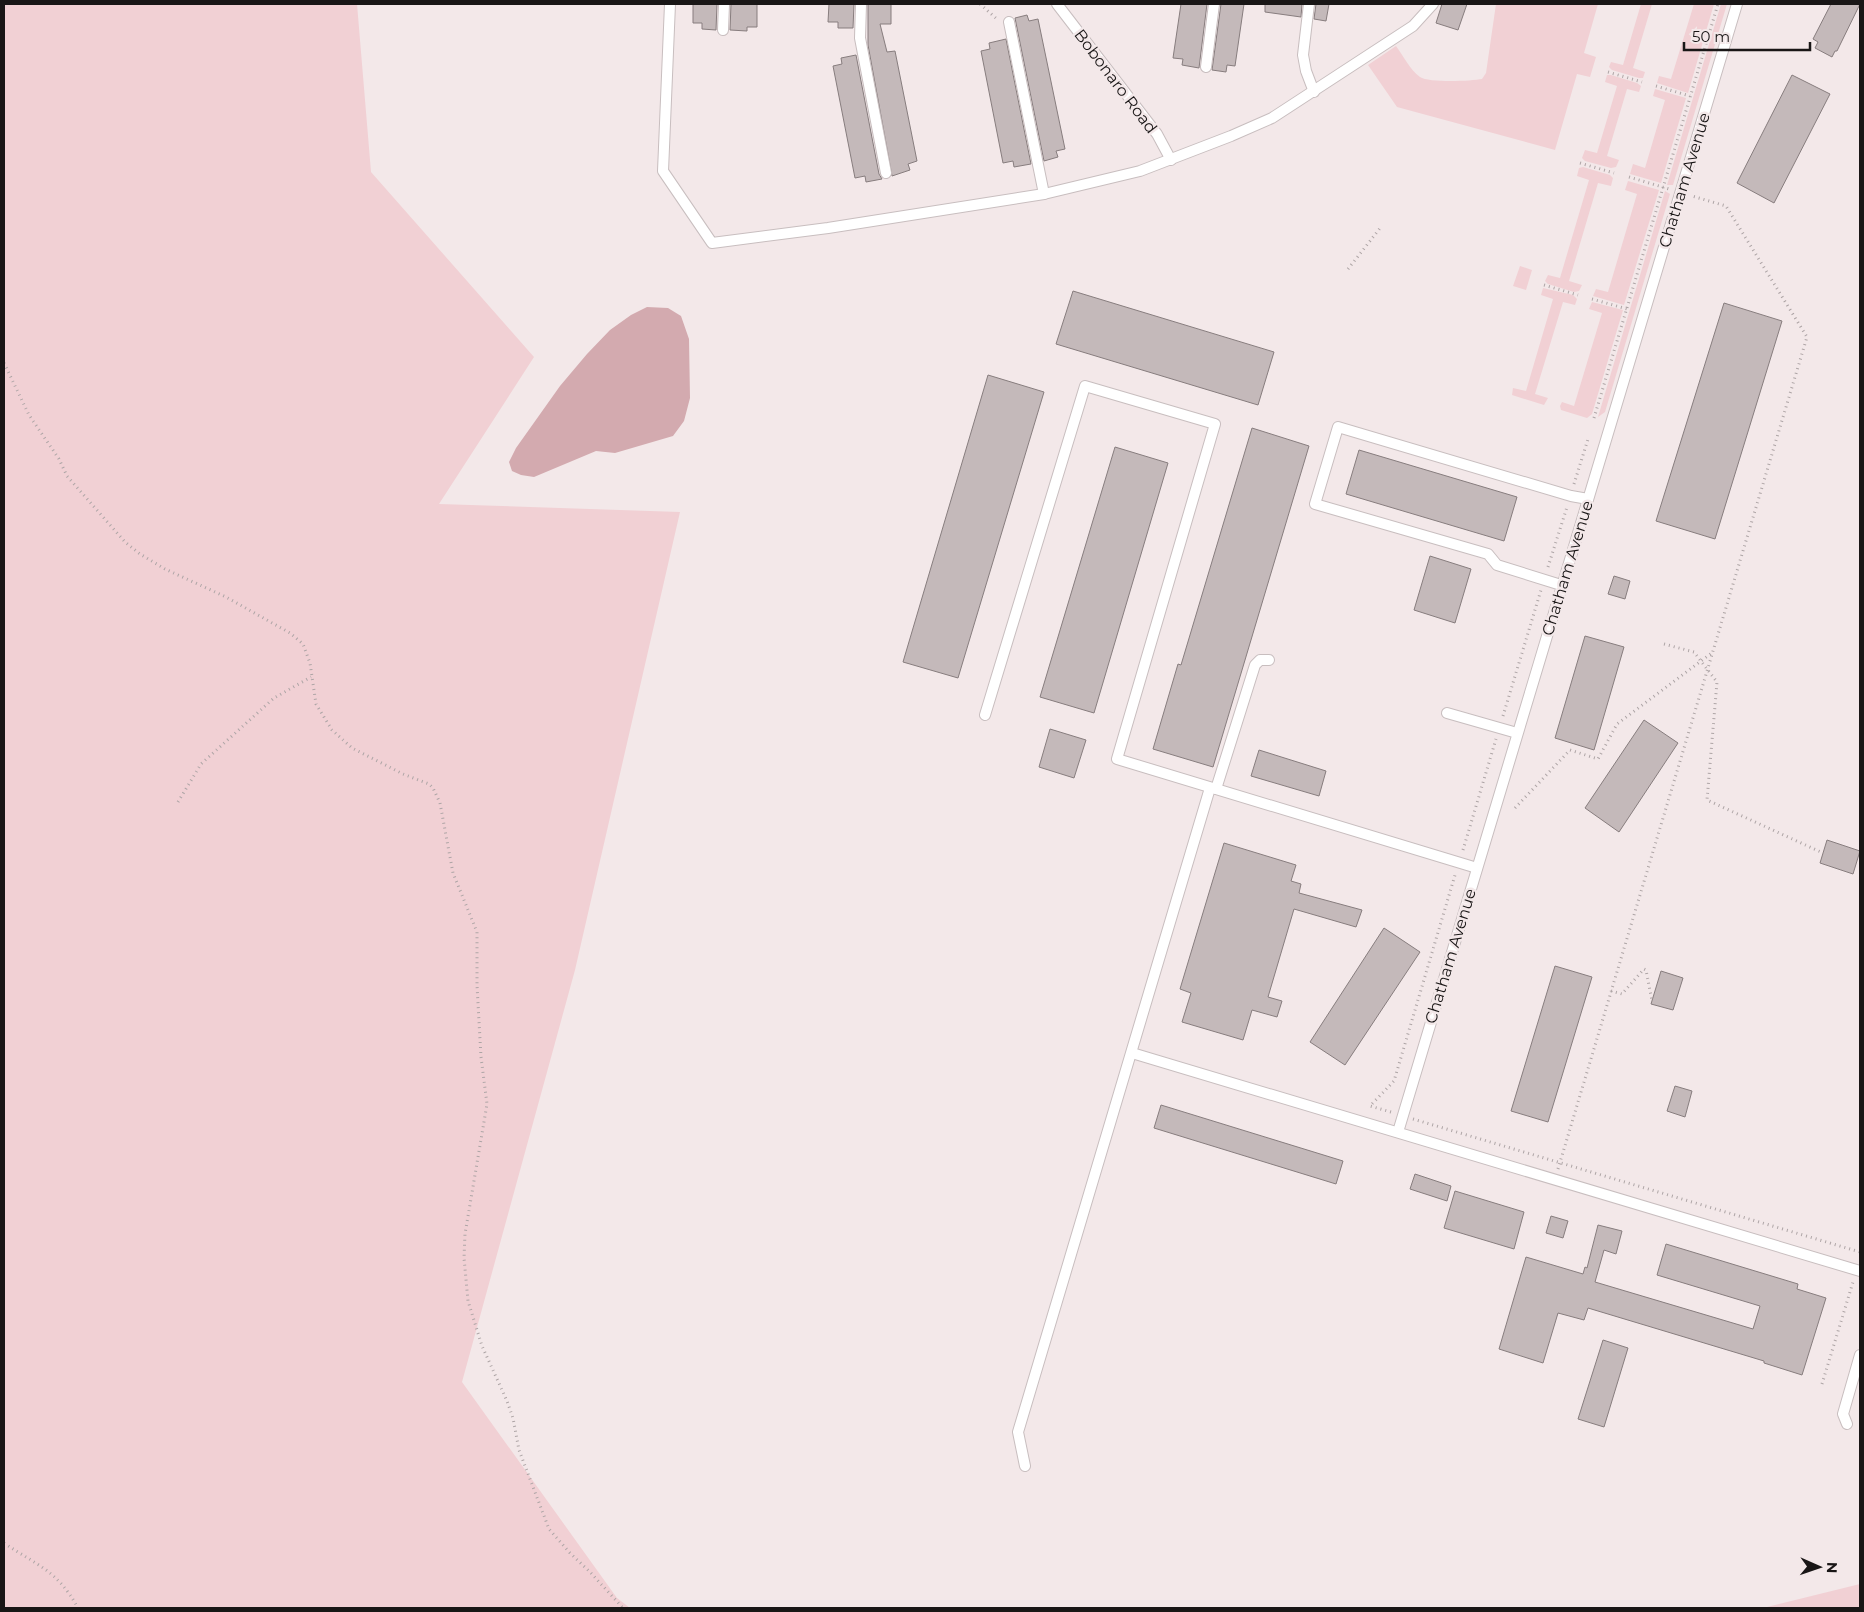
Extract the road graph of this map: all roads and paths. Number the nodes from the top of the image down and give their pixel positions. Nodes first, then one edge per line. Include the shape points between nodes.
1 (670, 4) edge
2 (724, 4) edge
3 (861, 4) edge
4 (1057, 4) edge
5 (1214, 4) edge
6 (1309, 4) edge
7 (1433, 4) edge
8 (1718, 4) edge
9 (1737, 4) edge
10 (1009, 22) dead end
11 (723, 30) dead end
12 (1206, 67) dead end
13 (1608, 72) dead end
14 (1642, 82) dead end
15 (1656, 86) dead end
16 (1314, 92) junction
17 (1690, 96) junction
18 (1171, 160) junction
19 (1580, 163) dead end
20 (886, 173) dead end
21 (1614, 173) dead end
22 (1629, 177) dead end
23 (1663, 188) junction
24 (1680, 193) junction
25 (1044, 194) junction
26 (1382, 227) dead end
27 (1348, 269) dead end
28 (1544, 285) dead end
29 (1578, 295) dead end
30 (1592, 299) dead end
31 (1627, 309) junction
32 (4, 363) edge
33 (1594, 418) dead end
34 (1588, 439) dead end
35 (1570, 496) junction
36 (1588, 500) junction
37 (1544, 580) junction
38 (1561, 586) junction
39 (1664, 644) dead end
40 (1713, 652) junction
41 (1269, 660) dead end
42 (1701, 661) junction
43 (1708, 670) junction
44 (311, 677) junction
45 (1447, 713) dead end
46 (985, 715) dead end
47 (1499, 728) junction
48 (1517, 734) junction
49 (1213, 789) junction
50 (178, 802) dead end
51 (1515, 808) dead end
52 (1823, 853) dead end
53 (1459, 863) junction
54 (1477, 868) junction
55 (1611, 991) junction
56 (1652, 1001) dead end
57 (1132, 1054) junction
58 (1402, 1116) junction
59 (1398, 1132) junction
60 (1560, 1162) junction
61 (1555, 1179) junction
62 (1860, 1252) edge
63 (1859, 1270) edge
64 (1860, 1356) edge
65 (1822, 1384) dead end
66 (1847, 1424) dead end
67 (1025, 1466) dead end
68 (4, 1543) edge
69 (78, 1608) edge
70 (623, 1608) edge

1 - 25 lane via 663,171 712,243
2 - 11 lane
3 - 20 lane via 860,38
4 - 18 lane, Bobonaro Road via 1157,134
5 - 12 lane
6 - 16 lane via 1303,55
7 - 16 lane via 1413,26
8 - 17 path
9 - 24 lane, Chatham Avenue
10 - 25 lane
13 - 14 path
15 - 17 path
16 - 18 lane via 1272,118
17 - 23 path
18 - 25 lane via 1140,171
19 - 21 path
22 - 23 path
23 - 24 path
23 - 31 path
24 - 36 lane, Chatham Avenue
24 - 40 path via 1726,206 1808,337
26 - 27 path
28 - 29 path
30 - 31 path
31 - 33 path
32 - 44 path via 29,416 67,476 126,542 165,569 226,597 290,633 303,644
34 - 35 path
35 - 36 lane
35 - 37 path
35 - 37 lane via 1338,428 1315,504 1488,554 1497,565
36 - 38 lane, Chatham Avenue
37 - 38 lane
37 - 47 path
38 - 48 lane, Chatham Avenue
39 - 42 path via 1694,652
40 - 42 path
40 - 43 path
41 - 49 lane via 1260,660 1254,666
42 - 43 path
42 - 51 path via 1617,724 1598,759 1570,750
43 - 52 path via 1717,682 1707,800
43 - 55 path
44 - 50 path via 274,698 201,764
44 - 70 path via 316,704 342,740 403,774 429,784 440,803 453,873 477,932 481,1056 487,1104 465,1234 468,1301 482,1346 507,1401 519,1450 549,1529
45 - 47 lane
46 - 49 lane via 1085,386 1215,424 1117,758
47 - 48 lane
47 - 53 path
48 - 54 lane, Chatham Avenue
49 - 53 lane
49 - 57 lane
53 - 54 lane
53 - 58 path via 1394,1081 1370,1106
54 - 58 lane, Chatham Avenue
55 - 56 path via 1622,994 1644,969
55 - 60 path
57 - 59 lane
57 - 67 lane via 1018,1432
58 - 59 lane, Chatham Avenue
58 - 60 path
59 - 61 lane
60 - 61 path
60 - 62 path
61 - 63 lane
63 - 65 path
64 - 66 lane via 1843,1414
68 - 69 path via 46,1568 65,1587

